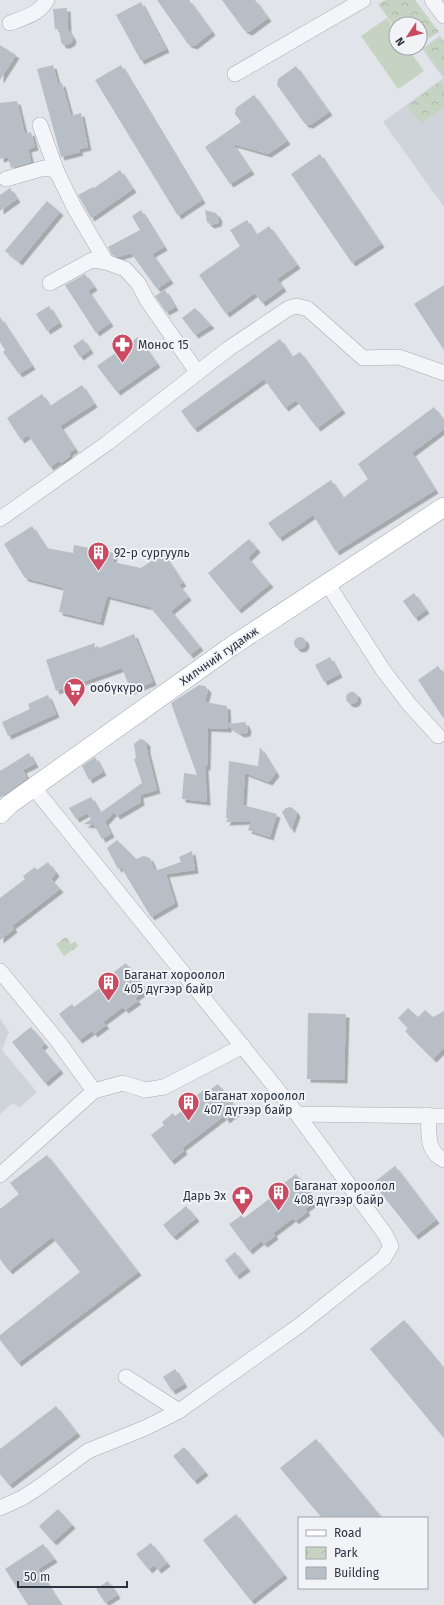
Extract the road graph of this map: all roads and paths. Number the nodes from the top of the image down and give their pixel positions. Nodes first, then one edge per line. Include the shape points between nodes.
1 (47, 0) edge
2 (363, 0) edge
3 (432, 0) edge
4 (444, 16) edge
5 (10, 23) dead end
6 (235, 74) dead end
7 (40, 125) dead end
8 (57, 172) junction
9 (6, 179) dead end
10 (106, 262) junction
11 (50, 283) dead end
12 (197, 372) junction
13 (444, 373) edge
14 (444, 507) edge
15 (0, 519) edge
16 (327, 584) junction
17 (438, 736) dead end
18 (34, 788) junction
19 (0, 814) edge
20 (0, 971) edge
21 (243, 1046) junction
22 (94, 1091) junction
23 (297, 1114) junction
24 (428, 1115) junction
25 (444, 1116) edge
26 (444, 1160) edge
27 (0, 1175) edge
28 (126, 1377) dead end
29 (180, 1411) junction
30 (0, 1508) edge

1 - 5 street via 35,14
2 - 6 street
3 - 4 street
7 - 8 street
8 - 9 street via 44,168
8 - 10 street
10 - 11 street via 92,260
10 - 12 street via 125,269 138,283
12 - 13 street via 289,308 297,306 308,309 363,358 399,357
12 - 15 street via 106,444
14 - 16 main road, Хилчний гудамж
16 - 17 street via 383,670
16 - 18 main road, Хилчний гудамж via 232,646
18 - 19 main road, Хилчний гудамж
18 - 21 street
20 - 22 street via 57,1040
21 - 22 street via 164,1087 145,1090 124,1083
21 - 23 street
22 - 27 street
23 - 24 street
23 - 29 street via 385,1234 391,1246 384,1258 300,1325
24 - 25 street
24 - 26 street via 430,1148 436,1157
28 - 29 street
29 - 30 street via 146,1428 88,1451 39,1487

